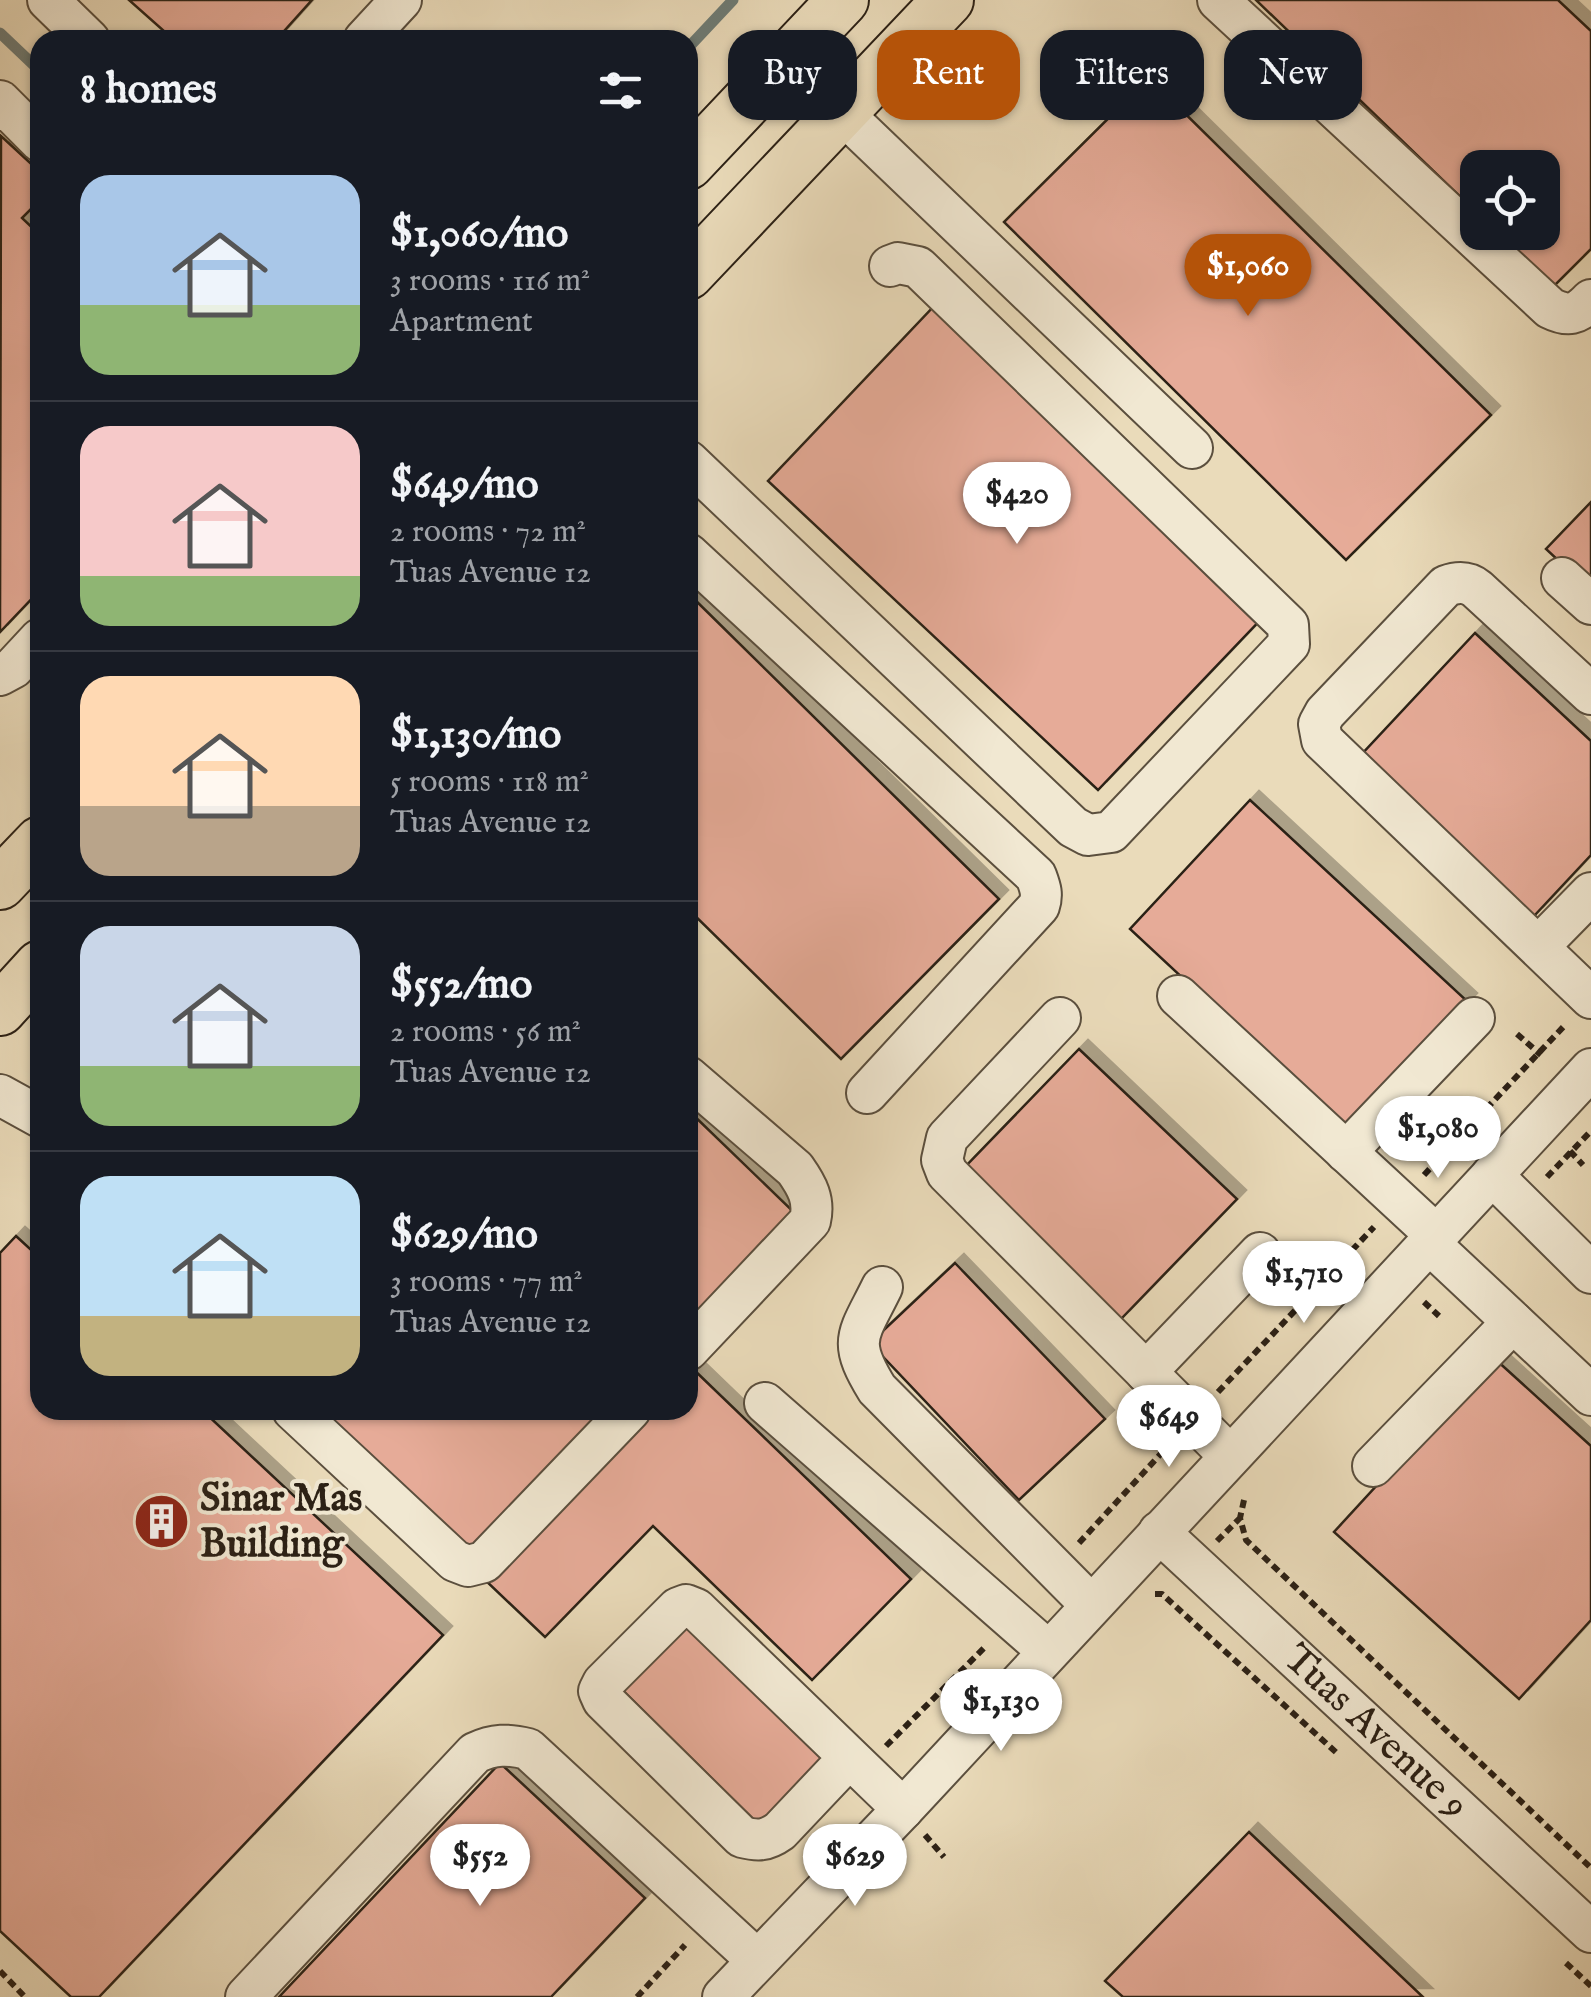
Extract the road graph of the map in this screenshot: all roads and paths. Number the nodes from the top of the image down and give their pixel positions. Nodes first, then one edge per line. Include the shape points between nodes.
1 (48, 0) edge
2 (402, 0) edge
3 (844, 0) edge
4 (948, 0) edge
5 (1218, 0) edge
6 (79, 30) edge
7 (374, 30) edge
8 (857, 97) edge
9 (0, 101) edge
10 (835, 120) edge
11 (849, 120) edge
12 (30, 130) edge
13 (698, 153) edge
14 (698, 264) edge
15 (890, 266) dead end
16 (1591, 300) edge
17 (1192, 448) dead end
18 (698, 470) edge
19 (698, 563) edge
20 (30, 650) edge
21 (0, 675) edge
22 (1591, 694) edge
23 (30, 852) edge
24 (0, 884) edge
25 (1591, 893) edge
26 (1540, 946) junction
27 (30, 977) edge
28 (1178, 996) dead end
29 (1591, 998) edge
30 (0, 1010) edge
31 (1060, 1018) dead end
32 (1474, 1018) dead end
33 (1591, 1068) edge
34 (698, 1086) edge
35 (867, 1093) dead end
36 (0, 1095) edge
37 (30, 1112) edge
38 (1591, 1131) edge
39 (1346, 1152) junction
40 (1492, 1175) junction
41 (1522, 1204) junction
42 (1432, 1239) junction
43 (1260, 1252) dead end
44 (1587, 1260) edge
45 (1459, 1271) junction
46 (882, 1287) dead end
47 (1414, 1320) dead end
48 (1513, 1322) junction
49 (698, 1339) edge
50 (1146, 1372) junction
51 (1591, 1395) edge
52 (764, 1403) dead end
53 (1193, 1419) junction
54 (305, 1420) edge
55 (620, 1420) edge
56 (1230, 1456) junction
57 (1372, 1466) dead end
58 (1244, 1499) dead end
59 (1159, 1532) junction
60 (1054, 1571) junction
61 (1146, 1594) dead end
62 (1090, 1605) junction
63 (1012, 1620) junction
64 (1048, 1651) junction
65 (856, 1764) junction
66 (1351, 1766) dead end
67 (906, 1827) junction
68 (944, 1857) dead end
69 (1591, 1868) edge
70 (710, 1918) junction
71 (1577, 1946) edge
72 (758, 1960) junction
73 (0, 1970) edge
74 (1591, 1986) edge
75 (25, 1997) edge
76 (246, 1997) edge
77 (637, 1997) edge
78 (723, 1997) edge

1 - 6 street
2 - 7 street
3 - 13 main road
4 - 8 main road
5 - 16 street via 1550,308 1572,314
9 - 12 street
10 - 14 main road
11 - 17 street
15 - 18 street via 918,267 1288,625 1290,644 1111,832 1088,835
19 - 35 street via 1040,886 1040,906
20 - 21 street
22 - 26 street via 1470,584 1456,582 1319,724 1322,740
23 - 24 main road
25 - 26 street
26 - 29 street
27 - 30 main road
28 - 39 street
31 - 50 street via 948,1138 942,1160 948,1174
32 - 39 street
33 - 40 street
34 - 49 street via 795,1169 813,1210 810,1221
36 - 37 street
38 - 41 path
39 - 42 street
40 - 41 street
40 - 42 street
41 - 44 street
42 - 45 street
42 - 56 street
43 - 50 street
45 - 47 path
45 - 48 street
46 - 60 street via 856,1338 860,1362 878,1390
48 - 51 street
48 - 57 street
50 - 53 street
52 - 63 street
53 - 56 street
53 - 60 path
54 - 55 street via 454,1561 468,1566 484,1562
56 - 59 street
58 - 69 path via 1246,1540
59 - 62 street
59 - 71 street, Tuas Avenue 9
60 - 62 street
61 - 66 path via 1162,1594
62 - 64 street
63 - 64 street
63 - 65 path
64 - 67 street
65 - 65 street via 769,1839 742,1837 599,1692 686,1605
65 - 67 street
67 - 68 path via 922,1831
67 - 72 street
70 - 72 street
70 - 76 street via 528,1749 489,1746
70 - 77 path
71 - 74 path
72 - 78 street
73 - 75 path

